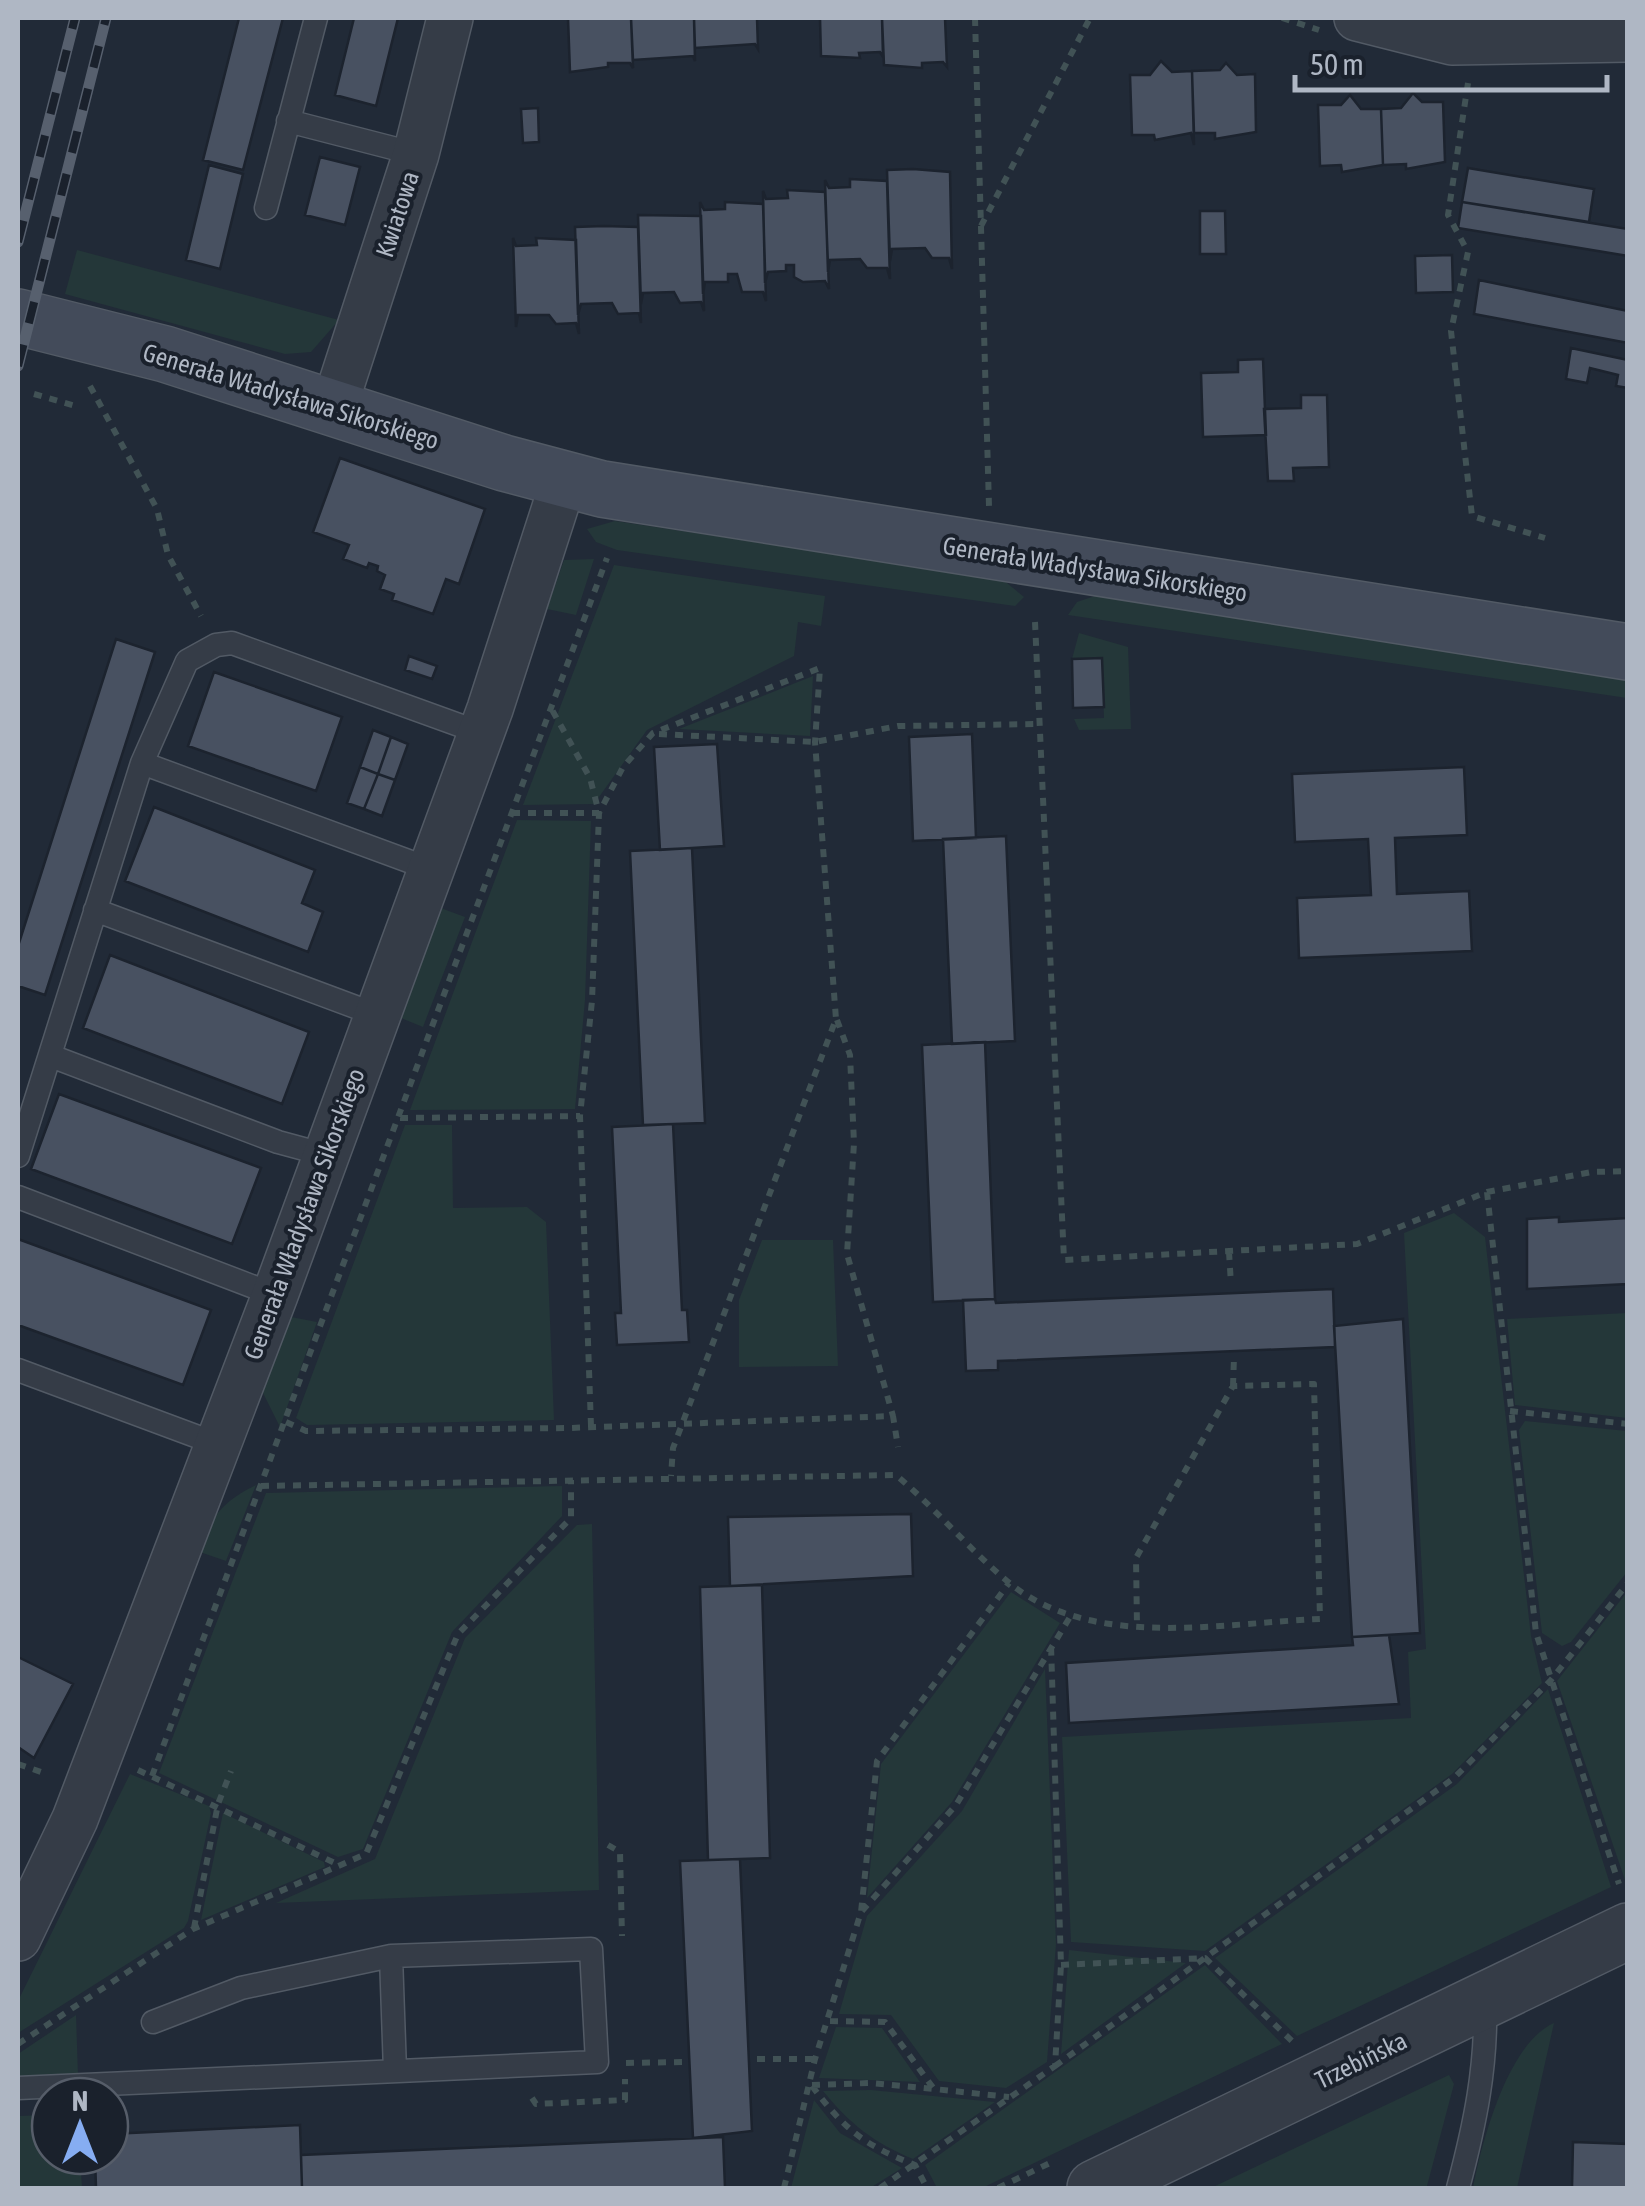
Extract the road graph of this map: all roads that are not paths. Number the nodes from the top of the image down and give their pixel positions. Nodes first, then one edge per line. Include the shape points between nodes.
1 (316, 18) edge
2 (450, 18) edge
3 (1357, 18) edge
4 (1628, 38) edge
5 (288, 120) junction
6 (416, 154) junction
7 (266, 208) dead end
8 (18, 317) edge
9 (334, 407) junction
10 (564, 480) junction
11 (1628, 652) edge
12 (481, 733) junction
13 (142, 763) junction
14 (430, 868) junction
15 (95, 910) junction
16 (377, 1015) junction
17 (51, 1056) junction
18 (326, 1155) junction
19 (18, 1156) edge
20 (18, 1197) edge
21 (275, 1295) junction
22 (18, 1370) edge
23 (218, 1444) junction
24 (1624, 1910) edge
25 (18, 1938) edge
26 (392, 1956) junction
27 (1484, 2000) junction
28 (153, 2022) dead end
29 (396, 2072) junction
30 (18, 2088) edge
31 (1108, 2186) edge
32 (1458, 2188) edge

1 - 5 lane
2 - 6 street, Kwiatowa
3 - 4 street via 1452,42
5 - 6 lane
5 - 7 lane
6 - 9 street, Kwiatowa
8 - 9 main road, Generała Władysława Sikorskiego
9 - 10 main road, Generała Władysława Sikorskiego
10 - 11 main road, Generała Władysława Sikorskiego via 698,507
10 - 12 street, Generała Władysława Sikorskiego
12 - 13 lane via 232,643 216,644 187,661
12 - 14 street, Generała Władysława Sikorskiego
13 - 14 lane
13 - 15 lane
14 - 16 street, Generała Władysława Sikorskiego
15 - 16 lane
15 - 17 lane
16 - 18 street, Generała Władysława Sikorskiego
17 - 18 lane
17 - 19 lane
18 - 21 street, Generała Władysława Sikorskiego
20 - 21 lane
21 - 23 street, Generała Władysława Sikorskiego
22 - 23 lane
23 - 25 street, Generała Władysława Sikorskiego via 75,1819
24 - 27 street, Trzebińska
26 - 28 lane via 241,1988
26 - 29 lane
26 - 29 lane via 592,1949 597,2062
27 - 31 street, Trzebińska
27 - 32 lane via 1480,2107
29 - 30 lane

